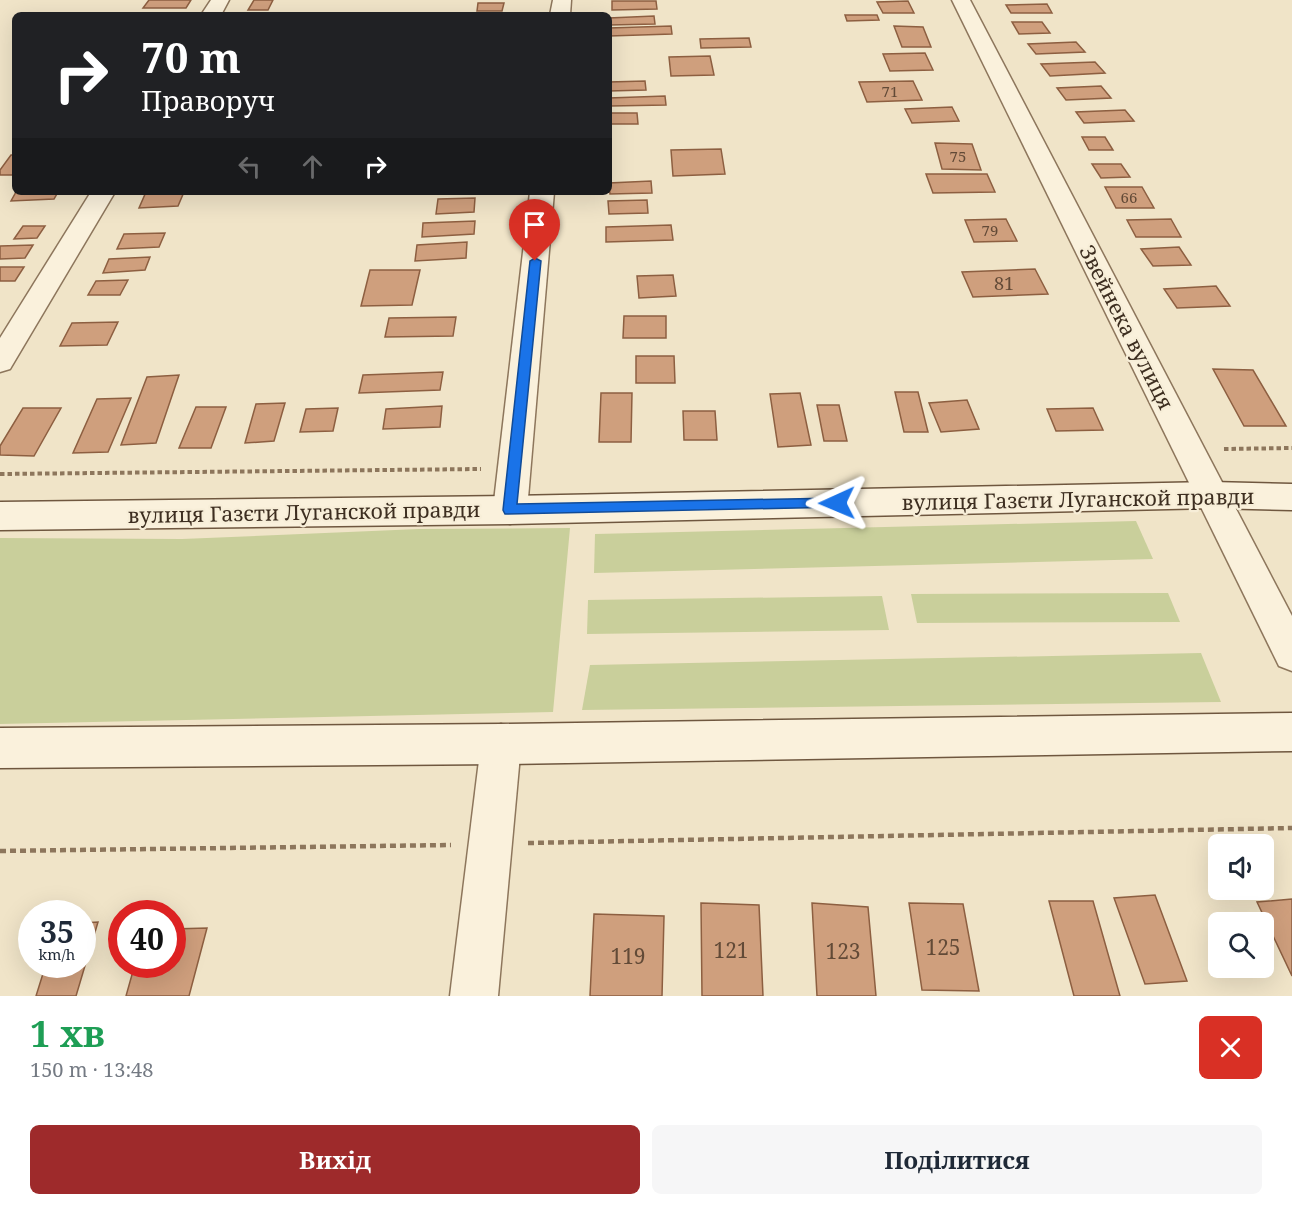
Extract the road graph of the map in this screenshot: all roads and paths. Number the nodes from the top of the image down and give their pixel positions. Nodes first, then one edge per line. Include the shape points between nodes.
1 (961, 0) edge
2 (101, 195) edge
3 (542, 195) edge
4 (0, 362) edge
5 (1292, 448) edge
6 (1188, 449) junction
7 (514, 469) junction
8 (0, 474) edge
9 (1212, 495) junction
10 (1292, 497) edge
11 (510, 510) junction
12 (0, 516) edge
13 (1292, 654) edge
14 (1292, 732) edge
15 (501, 744) junction
16 (0, 748) edge
17 (1292, 828) edge
18 (490, 844) junction
19 (0, 851) edge
20 (474, 996) edge

1 - 6 street, Звейнека вулиця
2 - 4 street
3 - 7 street
5 - 6 path
6 - 9 street, Звейнека вулиця
7 - 8 path
7 - 11 street
9 - 10 street, вулиця Газєти Луганской правди
9 - 11 street, вулиця Газєти Луганской правди
9 - 13 street, Звейнека вулиця
11 - 12 street, вулиця Газєти Луганской правди
14 - 15 street
15 - 16 street
15 - 18 street
17 - 18 path
18 - 19 path
18 - 20 street

